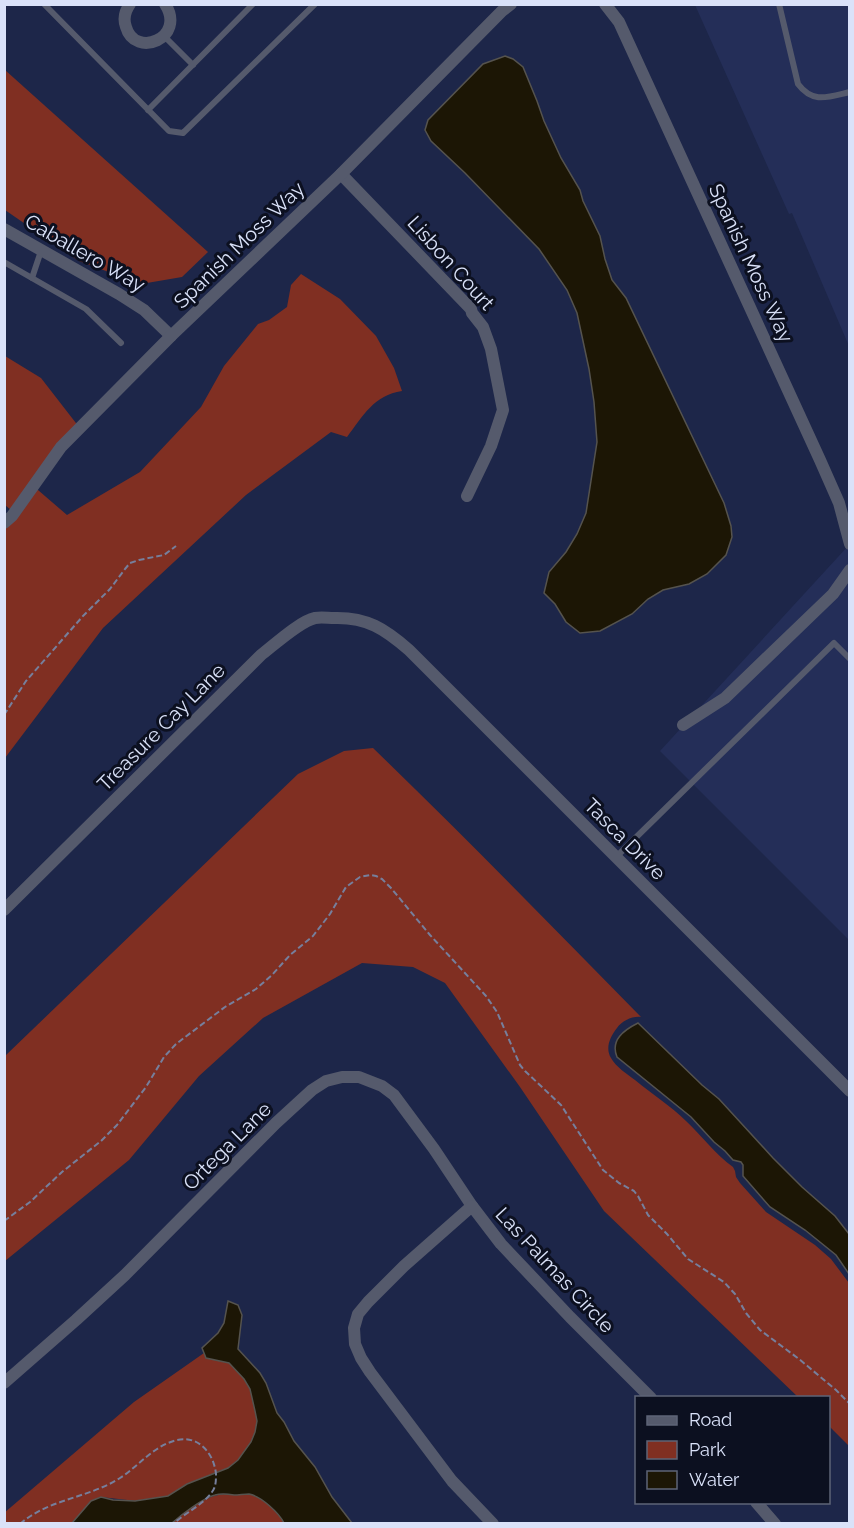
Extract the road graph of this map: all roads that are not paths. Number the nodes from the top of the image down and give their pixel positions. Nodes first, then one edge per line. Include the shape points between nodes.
1 (44, 4) edge
2 (130, 4) edge
3 (165, 4) edge
4 (253, 4) edge
5 (315, 4) edge
6 (511, 4) edge
7 (605, 4) edge
8 (779, 4) edge
9 (164, 36) junction
10 (193, 65) junction
11 (849, 92) edge
12 (148, 110) junction
13 (341, 174) junction
14 (4, 229) edge
15 (42, 250) junction
16 (4, 262) edge
17 (32, 278) junction
18 (171, 336) junction
19 (121, 343) dead end
20 (466, 496) dead end
21 (4, 523) edge
22 (849, 544) edge
23 (849, 570) edge
24 (367, 622) joint
25 (849, 658) edge
26 (683, 725) dead end
27 (616, 857) junction
28 (4, 910) edge
29 (849, 1091) edge
30 (472, 1206) junction
31 (4, 1383) edge
32 (649, 1396) edge
33 (757, 1504) edge
34 (493, 1524) edge
35 (775, 1524) edge

1 - 12 lane
2 - 9 street via 124,24 132,38 147,43
3 - 9 street via 171,19
4 - 10 lane
5 - 12 lane via 183,133 169,131
6 - 13 street, Spanish Moss Way
7 - 22 street, Spanish Moss Way via 619,22 839,503
8 - 11 lane via 803,91 825,98
9 - 10 lane
10 - 12 lane
13 - 18 street, Spanish Moss Way
13 - 20 street, Lisbon Court via 471,309 483,327 503,410 491,446
14 - 15 street, Caballero Way
15 - 17 lane
15 - 18 street, Caballero Way via 144,310
16 - 17 lane
17 - 19 lane via 86,309
18 - 21 street, Spanish Moss Way via 61,447
23 - 26 street via 833,594 725,698
24 - 27 street, Tasca Drive via 395,637 409,650
24 - 28 street, Treasure Cay Lane via 314,618 261,655
25 - 27 lane via 834,643
27 - 29 street, Tasca Drive
30 - 31 street, Ortega Lane via 394,1095 358,1077 326,1081 291,1110 125,1275
30 - 32 street, Las Palmas Circle via 501,1244
30 - 34 street, Las Palmas Circle via 368,1302 358,1314 355,1344 370,1372 452,1481
33 - 35 street

